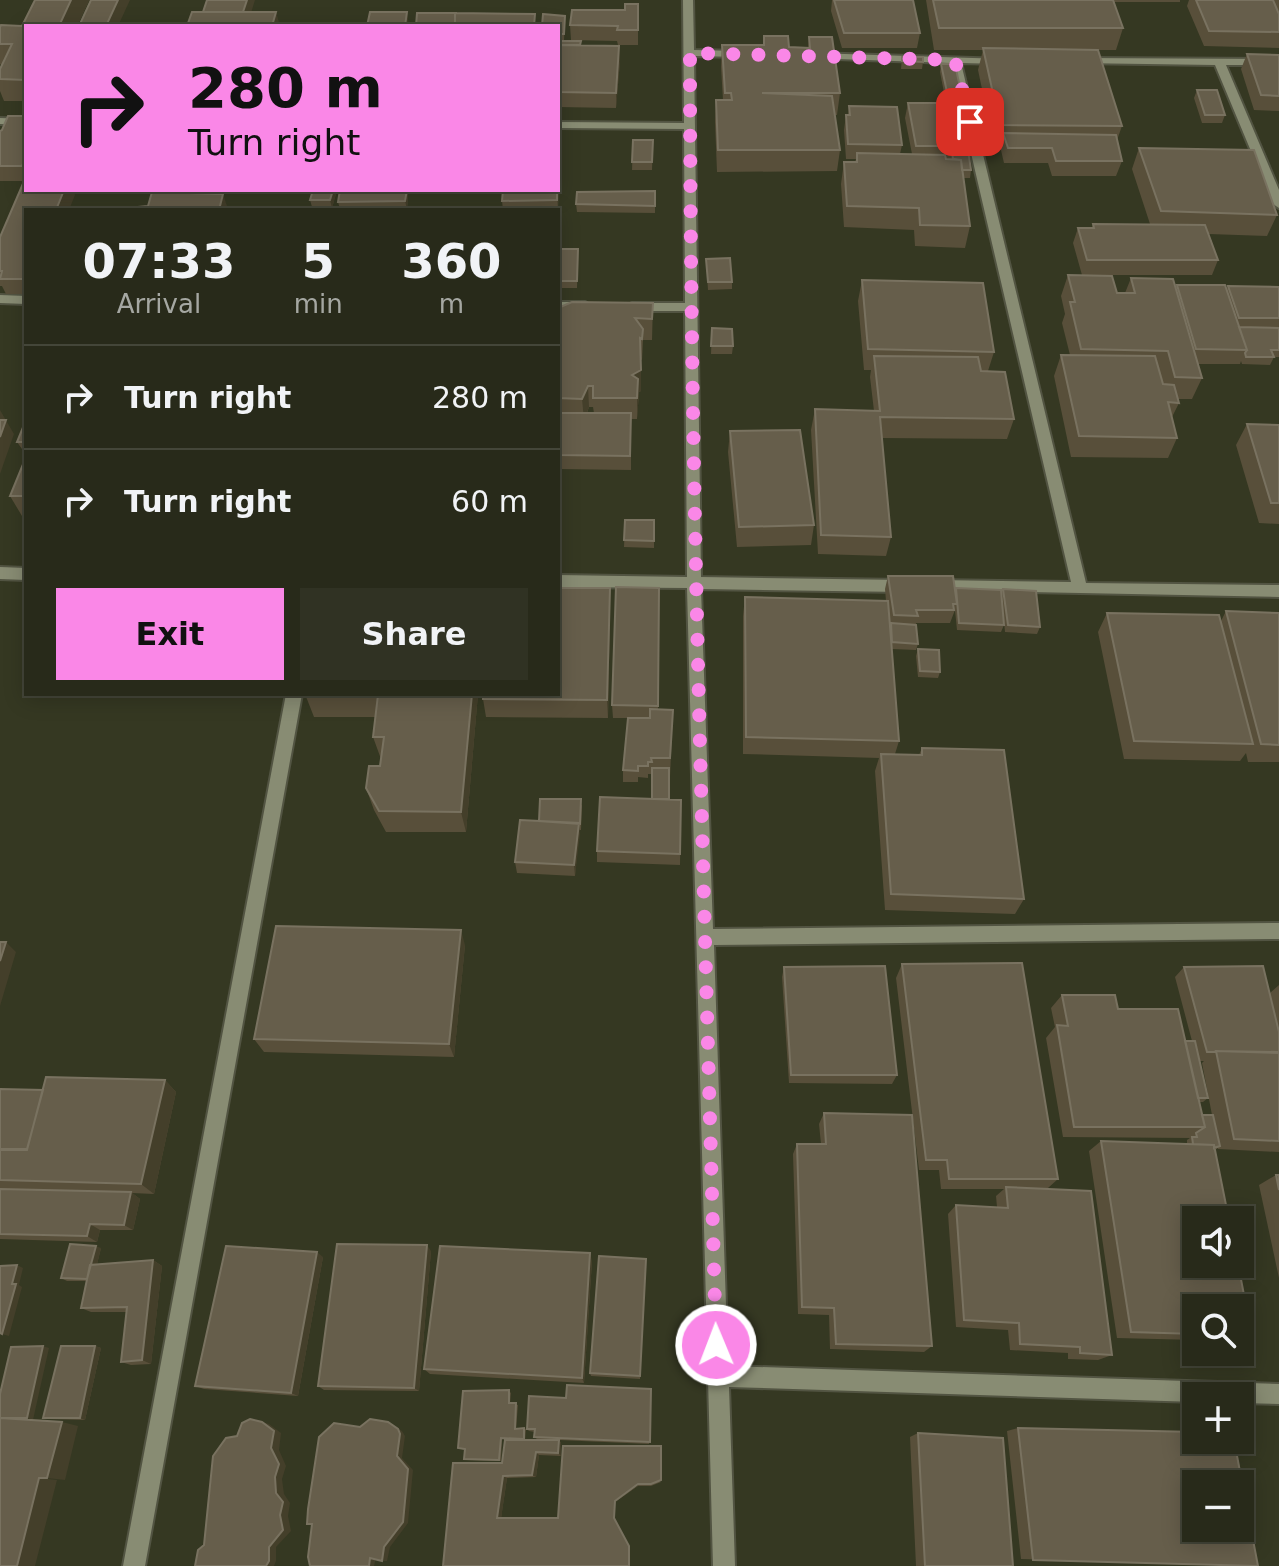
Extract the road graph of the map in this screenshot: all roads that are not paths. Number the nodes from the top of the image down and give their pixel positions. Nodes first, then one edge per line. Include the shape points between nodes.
1 (688, 0) edge
2 (690, 53) junction
3 (752, 54) edge
4 (799, 56) edge
5 (955, 60) junction
6 (1017, 61) edge
7 (1064, 61) edge
8 (1219, 62) junction
9 (1279, 62) edge
10 (0, 121) edge
11 (24, 122) edge
12 (560, 125) edge
13 (690, 126) junction
14 (1279, 204) edge
15 (0, 299) edge
16 (24, 300) edge
17 (560, 306) edge
18 (602, 306) edge
19 (617, 306) edge
20 (691, 307) junction
21 (0, 573) edge
22 (24, 574) edge
23 (560, 581) edge
24 (694, 583) junction
25 (1080, 588) junction
26 (1279, 591) edge
27 (294, 696) edge
28 (1279, 931) edge
29 (707, 937) junction
30 (717, 1376) junction
31 (1279, 1394) edge
32 (134, 1566) edge
33 (724, 1566) edge

1 - 2 street
2 - 3 street
2 - 13 street
4 - 5 street
5 - 6 street
5 - 25 street
7 - 8 street
8 - 9 street
8 - 14 street
10 - 11 street
12 - 13 street
13 - 20 street
15 - 16 street
17 - 18 street
19 - 20 street
20 - 24 street
21 - 22 street
23 - 24 street
24 - 25 street
24 - 29 street
25 - 26 street
27 - 32 street
28 - 29 street
29 - 30 street
30 - 31 street
30 - 33 street

